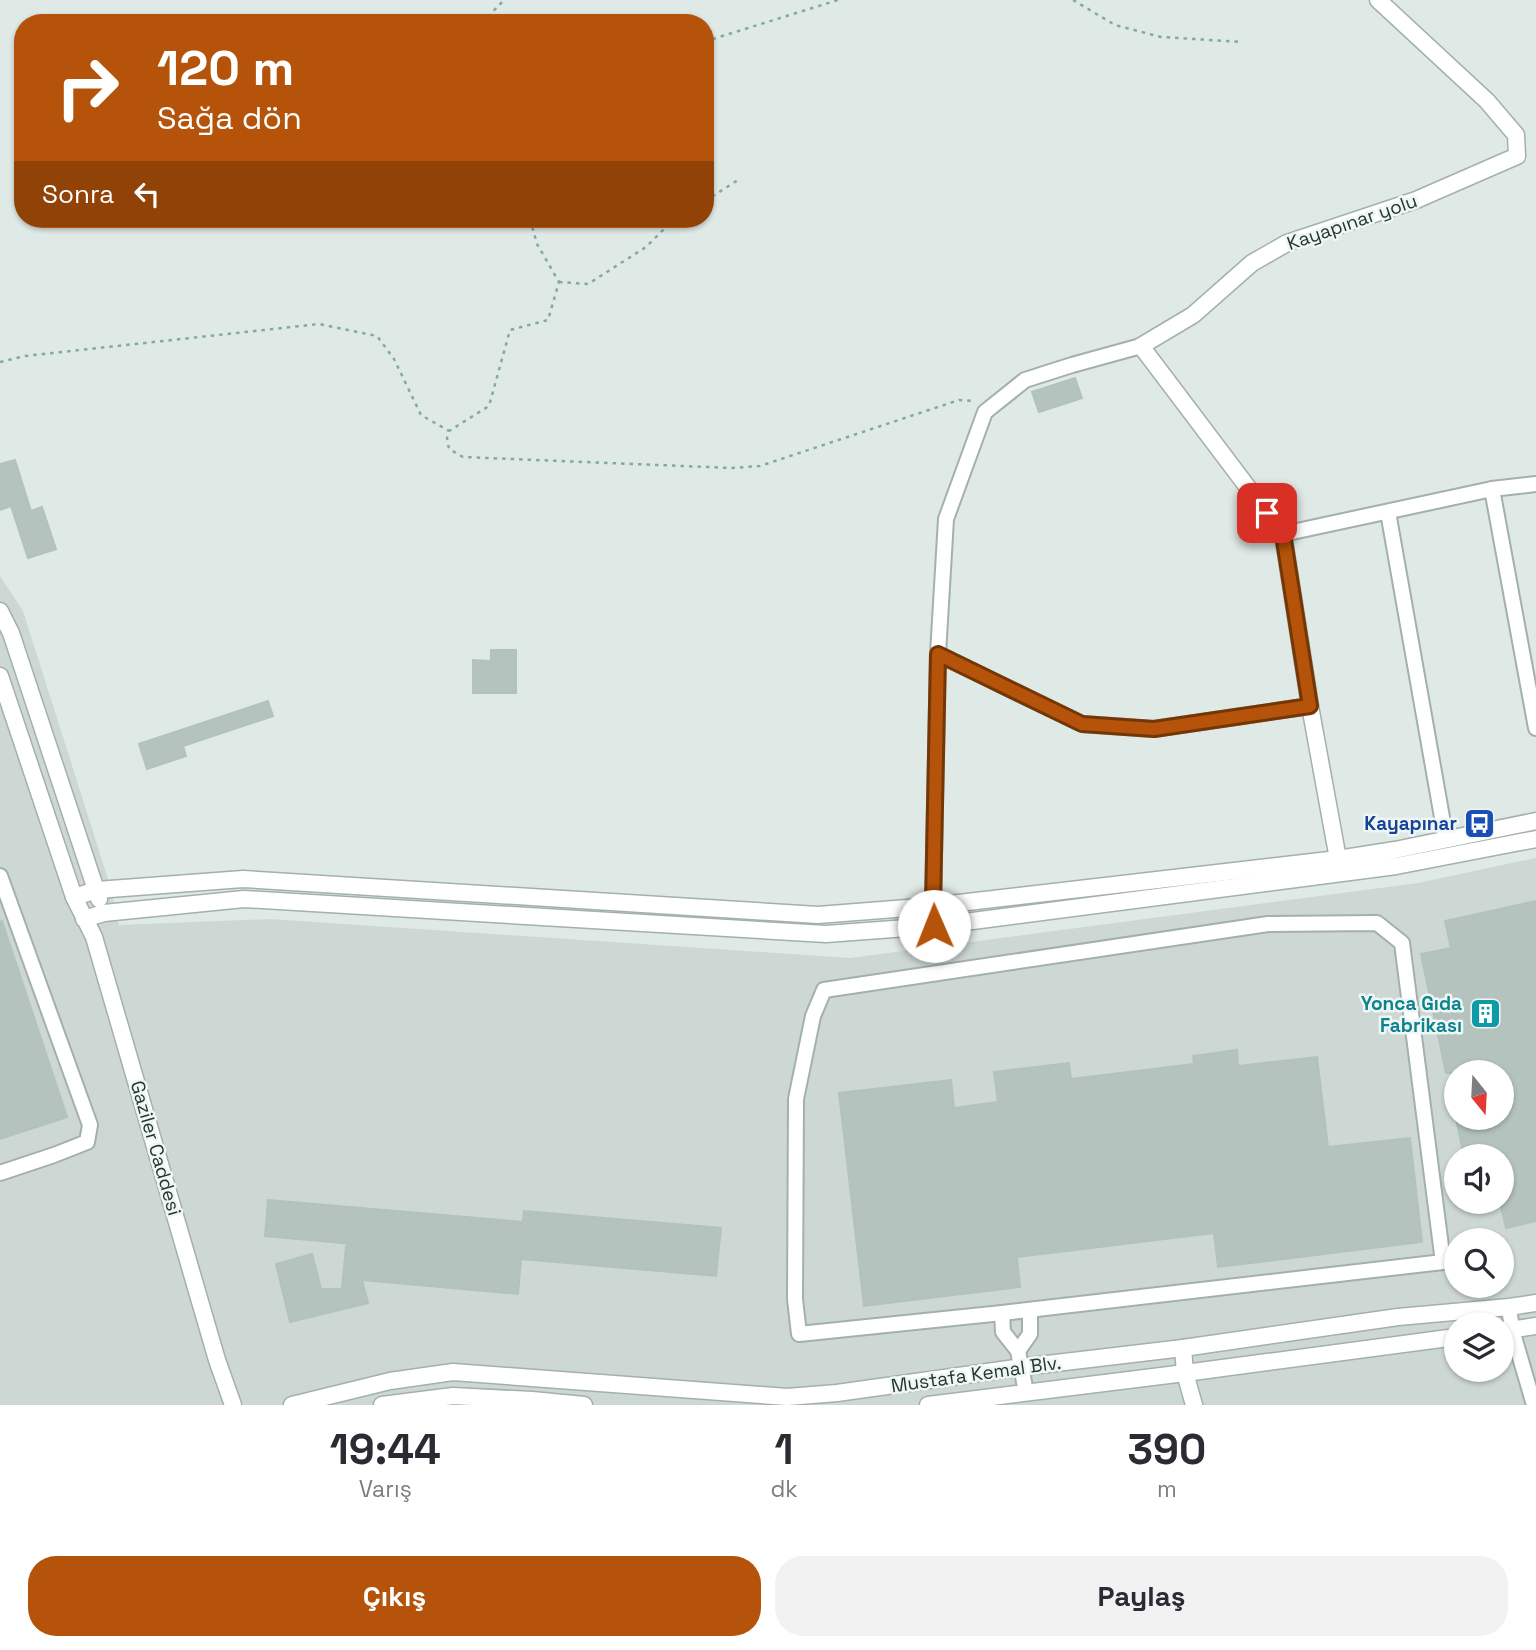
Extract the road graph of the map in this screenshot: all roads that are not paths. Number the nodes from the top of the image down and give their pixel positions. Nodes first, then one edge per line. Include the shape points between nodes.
1 (1378, 0) edge
2 (1141, 346) junction
3 (1536, 484) edge
4 (1492, 489) junction
5 (1388, 512) junction
6 (1283, 534) junction
7 (0, 611) edge
8 (938, 654) junction
9 (0, 676) edge
10 (1310, 706) junction
11 (1536, 728) edge
12 (1536, 821) edge
13 (1536, 839) edge
14 (1446, 840) junction
15 (1338, 859) junction
16 (0, 876) edge
17 (97, 890) junction
18 (74, 897) junction
19 (933, 906) junction
20 (104, 913) junction
21 (84, 919) junction
22 (934, 926) junction
23 (94, 937) junction
24 (0, 1173) edge
25 (1536, 1303) edge
26 (1509, 1307) junction
27 (1030, 1310) junction
28 (1509, 1312) edge
29 (1002, 1313) junction
30 (1536, 1326) edge
31 (1514, 1329) edge
32 (1444, 1339) edge
33 (1183, 1348) junction
34 (1514, 1349) edge
35 (1018, 1350) junction
36 (217, 1360) junction
37 (1022, 1367) junction
38 (1185, 1373) junction
39 (1026, 1392) junction
40 (221, 1405) edge
41 (233, 1405) edge
42 (292, 1405) edge
43 (382, 1405) edge
44 (584, 1405) edge
45 (928, 1405) edge
46 (1194, 1405) edge
47 (1534, 1405) edge

1 - 2 street, Kayapınar yolu via 1487,101 1516,135 1517,156 1416,200 1287,243 1252,263 1193,315
2 - 6 street
2 - 8 street via 1025,380 985,412 946,519
3 - 4 street
4 - 5 street
4 - 11 street
5 - 6 street
5 - 14 street
6 - 10 street
7 - 17 street
8 - 10 street via 1082,724 1154,729
8 - 19 street
9 - 18 street, Gaziler Caddesi
10 - 15 street
12 - 14 street
13 - 22 street via 1396,866
14 - 15 street
15 - 19 street
16 - 24 street via 90,1125 87,1142
17 - 18 street
17 - 19 street via 243,879 818,915
17 - 20 street
18 - 21 street, Gaziler Caddesi
19 - 22 street
20 - 21 street
20 - 22 street via 244,899 826,934
20 - 23 street
21 - 23 street, Gaziler Caddesi
23 - 36 street, Gaziler Caddesi
25 - 26 street, Mustafa Kemal Blv.
26 - 28 street
26 - 33 street, Mustafa Kemal Blv. via 1398,1317
27 - 29 street
27 - 29 street via 1443,1262 1402,943 1377,923 1268,924 824,990 813,1016 796,1099 795,1299 799,1334
27 - 35 street via 1030,1334
29 - 35 street via 1003,1332
30 - 31 street
32 - 38 street, Mustafa Kemal Blv.
33 - 37 street, Mustafa Kemal Blv.
33 - 38 street
34 - 47 street
35 - 37 street
36 - 40 street
36 - 41 street
37 - 39 street
37 - 42 street, Mustafa Kemal Blv. via 787,1397 453,1372 390,1381
38 - 39 street, Mustafa Kemal Blv.
38 - 46 street
39 - 45 street, Mustafa Kemal Blv.
43 - 44 street via 453,1396

